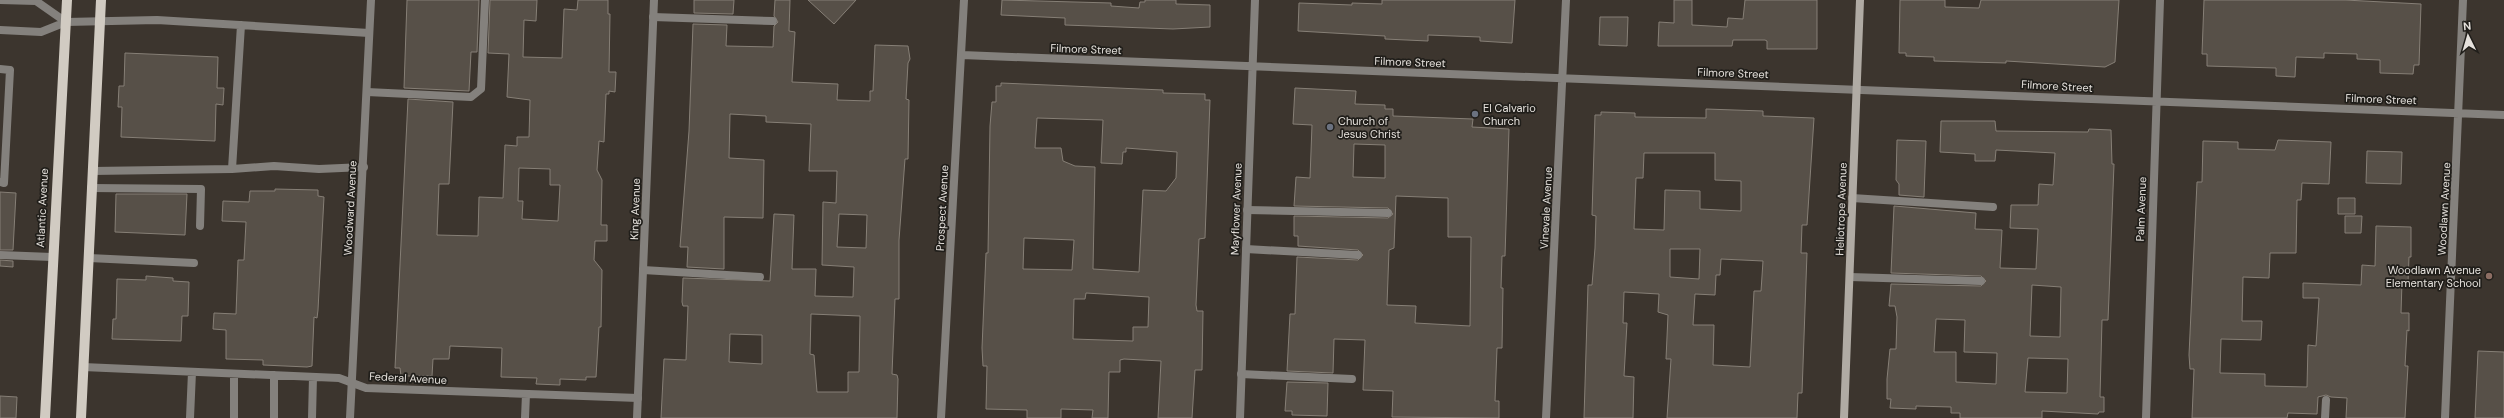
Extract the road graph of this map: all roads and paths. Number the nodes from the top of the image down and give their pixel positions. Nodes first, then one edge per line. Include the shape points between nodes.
1 (0, 0) edge
2 (67, 0) edge
3 (101, 0) edge
4 (370, 0) edge
5 (485, 0) edge
6 (654, 0) edge
7 (964, 0) edge
8 (1255, 0) edge
9 (1566, 0) edge
10 (1860, 0) edge
11 (2160, 0) edge
12 (2463, 0) edge
13 (653, 17) junction
14 (101, 21) junction
15 (773, 21) dead end
16 (66, 22) junction
17 (241, 25) junction
18 (0, 30) edge
19 (369, 33) junction
20 (962, 55) junction
21 (1252, 67) junction
22 (0, 69) edge
23 (1564, 79) junction
24 (1855, 88) junction
25 (367, 92) junction
26 (2155, 102) junction
27 (2459, 112) junction
28 (2504, 114) edge
29 (364, 167) junction
30 (232, 169) junction
31 (92, 171) junction
32 (0, 182) edge
33 (91, 188) junction
34 (1852, 198) junction
35 (1993, 207) dead end
36 (1247, 210) junction
37 (1388, 213) dead end
38 (200, 226) dead end
39 (1246, 249) junction
40 (0, 255) edge
41 (1358, 255) dead end
42 (52, 257) junction
43 (89, 258) junction
44 (194, 263) dead end
45 (643, 270) junction
46 (760, 277) dead end
47 (1850, 277) junction
48 (1981, 280) dead end
49 (83, 367) junction
50 (192, 372) junction
51 (234, 374) junction
52 (1241, 374) junction
53 (274, 375) junction
54 (313, 377) junction
55 (1352, 379) dead end
56 (352, 382) junction
57 (526, 394) junction
58 (638, 398) junction
59 (2326, 400) dead end
60 (45, 418) edge
61 (81, 418) edge
62 (190, 418) edge
63 (234, 418) edge
64 (274, 418) edge
65 (312, 418) edge
66 (350, 418) edge
67 (525, 418) edge
68 (637, 418) edge
69 (941, 418) edge
70 (1240, 418) edge
71 (1546, 418) edge
72 (1844, 418) edge
73 (2146, 418) edge
74 (2325, 418) edge
75 (2445, 418) edge

1 - 16 street via 36,1
2 - 16 main road, Atlantic Avenue
3 - 14 main road
4 - 19 street, Woodward Avenue
5 - 25 street via 481,88 471,97
6 - 13 street, King Avenue
7 - 20 street, Prospect Avenue
8 - 21 street, Mayflower Avenue
9 - 23 street, Vinevale Avenue
10 - 24 street, Heliotrope Avenue
11 - 26 street, Palm Avenue
12 - 27 street, Woodlawn Avenue
13 - 15 street
13 - 45 street, King Avenue
14 - 16 street
14 - 17 street via 157,20
14 - 31 main road
16 - 18 street via 41,32
16 - 42 main road, Atlantic Avenue
17 - 19 street
17 - 30 street
19 - 25 street, Woodward Avenue
20 - 21 street, Filmore Street
20 - 69 street, Prospect Avenue
21 - 23 street, Filmore Street
21 - 36 street, Mayflower Avenue
22 - 32 street via 10,70 4,182
23 - 24 street, Filmore Street
23 - 71 street, Vinevale Avenue
24 - 26 street, Filmore Street
24 - 34 street, Heliotrope Avenue
25 - 29 street, Woodward Avenue
26 - 27 street, Filmore Street
26 - 73 street, Palm Avenue
27 - 28 street, Filmore Street
27 - 75 street, Woodlawn Avenue
29 - 30 street via 274,166
29 - 56 street, Woodward Avenue
30 - 31 street
31 - 33 main road
33 - 38 street via 201,189
33 - 43 main road
34 - 35 street
34 - 47 street, Heliotrope Avenue
36 - 37 street
36 - 39 street, Mayflower Avenue
39 - 41 street
39 - 52 street, Mayflower Avenue
40 - 42 street
42 - 60 main road, Atlantic Avenue
43 - 44 street
43 - 49 main road
45 - 46 street
45 - 58 street, King Avenue
47 - 48 street
47 - 72 street, Heliotrope Avenue
49 - 50 street, Federal Avenue
49 - 61 main road
50 - 51 street, Federal Avenue
50 - 62 street
51 - 53 street, Federal Avenue
51 - 63 street
52 - 55 street
52 - 70 street, Mayflower Avenue
53 - 54 street, Federal Avenue
53 - 64 street
54 - 56 street, Federal Avenue via 338,378
54 - 65 street
56 - 57 street, Federal Avenue via 366,388
56 - 66 street, Woodward Avenue
57 - 58 street, Federal Avenue
57 - 67 street
58 - 68 street, King Avenue
59 - 74 street

